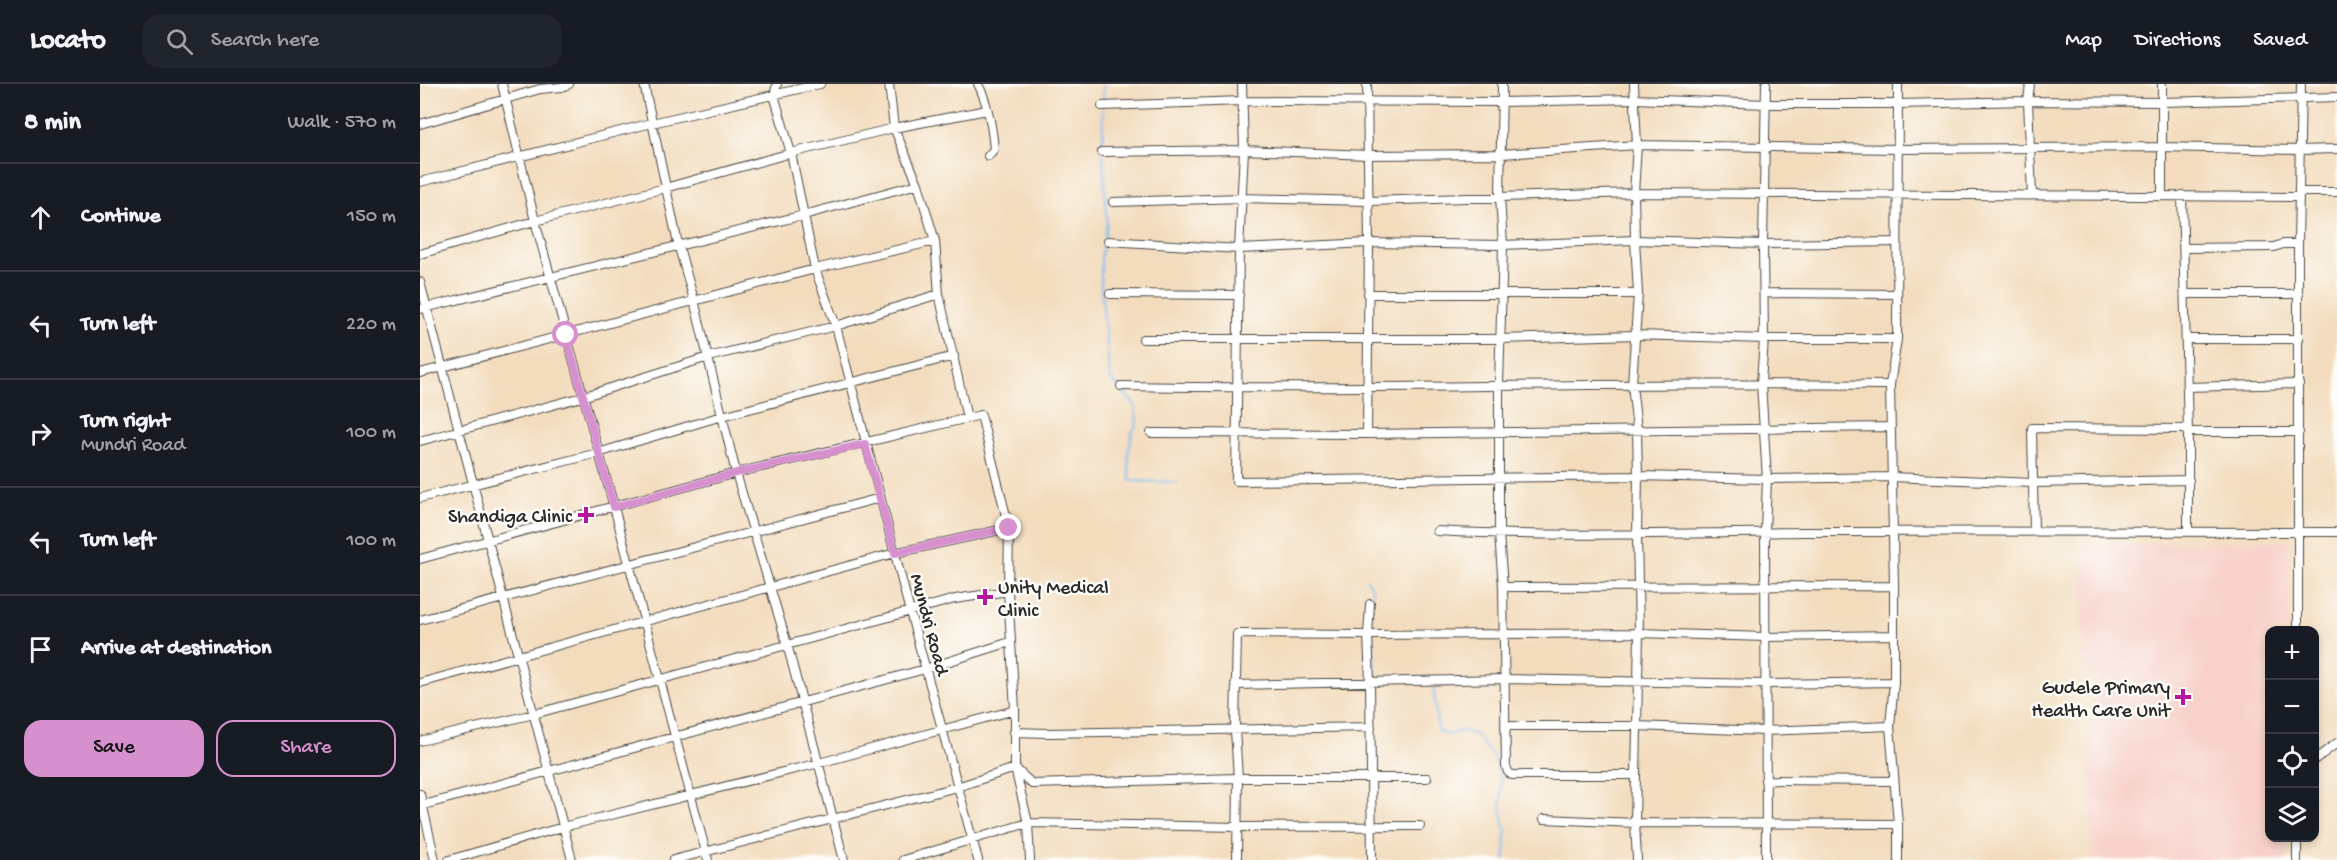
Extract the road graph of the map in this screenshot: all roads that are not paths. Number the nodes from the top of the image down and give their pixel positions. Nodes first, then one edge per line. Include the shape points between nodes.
1 (502, 84) edge
2 (569, 84) edge
3 (644, 84) edge
4 (777, 84) edge
5 (820, 84) edge
6 (889, 84) edge
7 (978, 84) edge
8 (1242, 84) edge
9 (1367, 84) edge
10 (1502, 84) edge
11 (1634, 84) edge
12 (1766, 84) edge
13 (1898, 84) edge
14 (2030, 84) edge
15 (2163, 84) edge
16 (2301, 84) edge
17 (774, 95) junction
18 (2301, 97) junction
19 (2337, 97) edge
20 (506, 99) junction
21 (1634, 99) junction
22 (1242, 101) junction
23 (1366, 101) junction
24 (2028, 101) junction
25 (1502, 102) junction
26 (2163, 102) junction
27 (1767, 104) junction
28 (1898, 104) junction
29 (1102, 106) dead end
30 (987, 110) junction
31 (652, 123) junction
32 (420, 124) edge
33 (894, 128) junction
34 (1637, 145) junction
35 (1766, 147) junction
36 (2029, 147) junction
37 (2162, 147) junction
38 (1898, 149) junction
39 (2337, 149) edge
40 (1244, 150) junction
41 (2299, 150) junction
42 (1102, 152) dead end
43 (791, 153) junction
44 (1501, 154) junction
45 (1368, 155) junction
46 (520, 156) junction
47 (988, 156) dead end
48 (420, 182) edge
49 (918, 184) junction
50 (665, 188) junction
51 (2337, 192) edge
52 (1634, 193) junction
53 (1765, 194) junction
54 (1897, 195) junction
55 (2032, 195) junction
56 (2162, 195) junction
57 (2182, 195) junction
58 (2299, 195) junction
59 (1500, 196) junction
60 (1242, 198) junction
61 (1368, 201) junction
62 (1113, 202) dead end
63 (804, 215) junction
64 (535, 220) junction
65 (1108, 240) dead end
66 (1635, 240) junction
67 (935, 241) junction
68 (1897, 242) junction
69 (1370, 243) junction
70 (678, 244) junction
71 (1763, 244) junction
72 (2298, 244) junction
73 (1503, 245) junction
74 (2184, 248) junction
75 (1239, 249) junction
76 (420, 254) edge
77 (815, 269) junction
78 (551, 277) junction
79 (420, 282) edge
80 (1764, 292) junction
81 (939, 294) junction
82 (1110, 294) dead end
83 (1368, 294) junction
84 (1501, 294) junction
85 (1638, 294) junction
86 (1897, 294) junction
87 (2185, 294) junction
88 (2299, 294) junction
89 (1239, 295) junction
90 (694, 300) junction
91 (423, 308) edge
92 (836, 326) junction
93 (566, 335) junction
94 (1636, 335) junction
95 (1239, 338) junction
96 (1143, 339) dead end
97 (1501, 339) junction
98 (1764, 339) junction
99 (1897, 339) junction
100 (2186, 339) junction
101 (2299, 339) junction
102 (1368, 340) junction
103 (954, 356) junction
104 (708, 357) junction
105 (442, 367) junction
106 (420, 373) edge
107 (851, 383) junction
108 (1761, 383) junction
109 (1632, 384) junction
110 (2299, 384) junction
111 (1498, 385) junction
112 (1121, 386) dead end
113 (1367, 386) junction
114 (1890, 386) junction
115 (2187, 387) junction
116 (1237, 388) junction
117 (582, 397) junction
118 (722, 416) junction
119 (967, 418) junction
120 (1891, 427) junction
121 (1637, 430) junction
122 (1763, 430) junction
123 (2188, 430) junction
124 (459, 431) junction
125 (1500, 432) junction
126 (2298, 432) junction
127 (1151, 433) dead end
128 (1367, 434) junction
129 (1238, 435) junction
130 (420, 441) edge
131 (865, 444) junction
132 (598, 453) junction
133 (736, 473) junction
134 (1638, 476) junction
135 (1892, 477) junction
136 (1500, 478) junction
137 (1767, 479) junction
138 (2189, 480) junction
139 (2033, 483) junction
140 (473, 484) junction
141 (420, 498) edge
142 (880, 498) junction
143 (614, 507) junction
144 (1009, 528) junction
145 (753, 530) junction
146 (1437, 531) dead end
147 (1893, 531) junction
148 (2188, 531) junction
149 (1765, 532) junction
150 (2034, 532) junction
151 (2298, 532) junction
152 (2337, 532) edge
153 (1499, 534) junction
154 (1637, 535) junction
155 (488, 540) junction
156 (895, 553) junction
157 (420, 559) edge
158 (629, 563) junction
159 (1638, 586) junction
160 (1766, 586) junction
161 (1894, 586) junction
162 (1503, 587) junction
163 (770, 588) junction
164 (1008, 591) junction
165 (503, 598) junction
166 (1371, 604) dead end
167 (910, 612) junction
168 (420, 620) edge
169 (643, 621) junction
170 (2298, 626) edge
171 (1503, 633) junction
172 (1639, 633) junction
173 (1368, 635) junction
174 (1893, 635) junction
175 (1765, 637) junction
176 (1010, 642) junction
177 (787, 644) junction
178 (518, 656) junction
179 (925, 669) junction
180 (658, 679) junction
181 (1503, 680) junction
182 (1637, 680) junction
183 (1894, 682) junction
184 (420, 683) edge
185 (1371, 683) junction
186 (1766, 684) junction
187 (1235, 685) junction
188 (801, 702) junction
189 (1015, 710) junction
190 (534, 714) junction
191 (1504, 726) junction
192 (1636, 726) junction
193 (1890, 726) junction
194 (1371, 727) junction
195 (941, 729) junction
196 (1235, 730) junction
197 (1765, 731) junction
198 (1014, 732) junction
199 (674, 737) junction
200 (420, 741) edge
201 (2337, 743) edge
202 (2319, 756) edge
203 (819, 763) junction
204 (1015, 768) junction
205 (548, 771) junction
206 (1636, 775) junction
207 (1238, 778) junction
208 (1371, 778) junction
209 (1427, 778) dead end
210 (1765, 780) junction
211 (1893, 781) junction
212 (957, 787) junction
213 (420, 794) edge
214 (691, 795) junction
215 (422, 806) edge
216 (1544, 819) dead end
217 (833, 820) junction
218 (1765, 822) junction
219 (1028, 823) junction
220 (1635, 823) junction
221 (1898, 824) junction
222 (1370, 826) junction
223 (1420, 826) dead end
224 (563, 827) junction
225 (1239, 827) junction
226 (972, 840) junction
227 (2297, 842) edge
228 (707, 856) edge
229 (435, 860) edge
230 (449, 860) edge
231 (572, 860) edge
232 (673, 860) edge
233 (844, 860) edge
234 (903, 860) edge
235 (978, 860) edge
236 (1030, 860) edge
237 (1237, 860) edge
238 (1372, 860) edge
239 (1638, 860) edge
240 (1766, 860) edge
241 (1898, 860) edge
242 (2297, 860) edge

1 - 20 street
2 - 20 street
3 - 31 street
4 - 17 street
5 - 17 street
6 - 33 street
7 - 30 street
8 - 22 street
9 - 23 street
10 - 25 street
11 - 21 street
12 - 27 street
13 - 28 street
14 - 24 street
15 - 26 street
16 - 18 street
17 - 31 street
17 - 43 street, Mundri Road
18 - 19 street
18 - 26 street
18 - 41 street
20 - 32 street
20 - 46 street
21 - 25 street
21 - 27 street
21 - 34 street
22 - 23 street
22 - 29 street
22 - 40 street
23 - 25 street
23 - 45 street
24 - 26 street
24 - 28 street
24 - 36 street
25 - 44 street
26 - 37 street
27 - 28 street
27 - 35 street
28 - 38 street
30 - 33 street
30 - 47 street via 994,149
31 - 46 street
31 - 50 street
33 - 43 street
33 - 49 street
34 - 35 street
34 - 44 street
34 - 52 street
35 - 38 street
35 - 53 street
36 - 37 street
36 - 38 street
36 - 55 street
37 - 41 street
37 - 56 street
38 - 54 street
39 - 41 street
40 - 42 street
40 - 45 street
40 - 60 street
41 - 58 street
43 - 50 street
43 - 63 street, Mundri Road
44 - 45 street
44 - 59 street
45 - 61 street
46 - 48 street
46 - 64 street
49 - 63 street
49 - 67 street
50 - 64 street
50 - 70 street
51 - 58 street
52 - 53 street
52 - 59 street
52 - 66 street
53 - 54 street
53 - 71 street
54 - 55 street
54 - 68 street
55 - 56 street
56 - 57 street
57 - 58 street
57 - 74 street
58 - 72 street
59 - 61 street
59 - 73 street
60 - 61 street
60 - 62 street
60 - 75 street
61 - 69 street
63 - 70 street
63 - 77 street, Mundri Road
64 - 76 street
64 - 78 street
65 - 75 street
66 - 71 street
66 - 73 street
66 - 85 street
67 - 77 street
67 - 81 street
68 - 71 street
68 - 86 street
69 - 73 street
69 - 75 street
69 - 83 street
70 - 78 street
70 - 90 street
71 - 80 street
72 - 74 street
72 - 88 street
73 - 84 street
74 - 87 street
75 - 89 street
77 - 90 street
77 - 92 street, Mundri Road
78 - 91 street
78 - 93 street
79 - 91 street
80 - 86 street
80 - 98 street
81 - 92 street
81 - 103 street
82 - 89 street
83 - 84 street
83 - 102 street
84 - 85 street
84 - 97 street
85 - 94 street
86 - 99 street
87 - 88 street
87 - 100 street
88 - 101 street
89 - 95 street
90 - 93 street
90 - 104 street
91 - 105 street
92 - 104 street
92 - 107 street, Mundri Road
93 - 105 street
93 - 117 street
94 - 97 street
94 - 98 street
94 - 109 street
95 - 96 street
95 - 102 street
95 - 116 street
97 - 102 street
97 - 111 street
98 - 99 street
98 - 108 street
99 - 114 street
100 - 101 street
100 - 115 street
101 - 110 street
102 - 113 street
103 - 107 street
103 - 119 street
104 - 117 street
104 - 118 street
105 - 106 street
105 - 124 street
107 - 118 street
107 - 131 street, Mundri Road
108 - 109 street
108 - 114 street
108 - 122 street
109 - 111 street
109 - 121 street
110 - 115 street
110 - 126 street
111 - 113 street
111 - 125 street
112 - 116 street
113 - 116 street
113 - 128 street
114 - 120 street
115 - 123 street
116 - 129 street
117 - 124 street
117 - 132 street
118 - 132 street
118 - 133 street
119 - 131 street
119 - 144 street via 981,415
120 - 122 street
120 - 135 street
121 - 122 street
121 - 125 street
121 - 134 street
122 - 137 street
123 - 126 street
123 - 138 street
123 - 139 street via 2032,428
124 - 130 street
124 - 140 street
125 - 128 street
125 - 136 street
126 - 151 street
127 - 129 street
128 - 129 street
129 - 136 street via 1236,481
131 - 133 street
131 - 142 street, Mundri Road
132 - 140 street
132 - 143 street
133 - 143 street
133 - 145 street
134 - 136 street
134 - 137 street
134 - 154 street
135 - 137 street
135 - 139 street
135 - 147 street
136 - 153 street
137 - 149 street
138 - 139 street
138 - 148 street
139 - 150 street
140 - 141 street
140 - 155 street
142 - 145 street
142 - 156 street, Mundri Road
143 - 155 street
143 - 158 street
144 - 156 street
144 - 164 street
145 - 158 street
145 - 163 street
146 - 153 street
147 - 149 street
147 - 150 street
147 - 161 street
148 - 150 street
148 - 151 street
149 - 154 street
149 - 160 street
151 - 152 street
151 - 170 street
153 - 154 street
153 - 162 street
154 - 159 street
155 - 157 street
155 - 165 street
156 - 163 street
156 - 167 street, Mundri Road
158 - 165 street
158 - 169 street
159 - 160 street
159 - 162 street
159 - 172 street
160 - 161 street
160 - 175 street
161 - 174 street
162 - 171 street
163 - 169 street
163 - 177 street
164 - 167 street via 955,599
164 - 176 street
165 - 168 street
165 - 178 street
166 - 173 street
167 - 177 street
167 - 179 street, Mundri Road
169 - 178 street
169 - 180 street
171 - 172 street
171 - 173 street
171 - 181 street
172 - 175 street
172 - 182 street
173 - 185 street
173 - 187 street via 1237,634
174 - 175 street
174 - 183 street
175 - 186 street
176 - 179 street
176 - 189 street
177 - 180 street
177 - 188 street
178 - 184 street
178 - 190 street
179 - 188 street
179 - 195 street, Mundri Road
180 - 190 street
180 - 199 street
181 - 182 street
181 - 185 street
181 - 191 street
182 - 186 street
182 - 192 street
183 - 186 street
183 - 193 street
185 - 187 street
185 - 194 street
186 - 197 street
187 - 196 street
188 - 199 street
188 - 203 street
189 - 195 street
189 - 198 street
190 - 200 street
190 - 205 street
191 - 192 street
191 - 206 street via 1506,766 1512,775
192 - 197 street
192 - 206 street
193 - 197 street
193 - 211 street
194 - 196 street
194 - 208 street
195 - 203 street
195 - 212 street, Mundri Road
196 - 198 street
196 - 207 street
197 - 210 street
198 - 204 street
199 - 205 street
199 - 214 street
201 - 202 street
203 - 214 street
203 - 217 street
204 - 207 street via 1032,784
204 - 212 street
204 - 219 street
205 - 215 street
205 - 224 street
206 - 220 street
207 - 208 street
207 - 225 street
208 - 209 street
208 - 222 street
210 - 211 street
210 - 218 street
211 - 221 street
212 - 217 street
212 - 226 street, Mundri Road
213 - 215 street
214 - 224 street
214 - 228 street
215 - 229 street
216 - 220 street
217 - 228 street
217 - 233 street
218 - 220 street
218 - 221 street
218 - 240 street
219 - 225 street
219 - 226 street
219 - 236 street
220 - 239 street
221 - 241 street
222 - 223 street
222 - 225 street
222 - 238 street
224 - 230 street
224 - 231 street
225 - 237 street
226 - 234 street
226 - 235 street, Mundri Road
227 - 242 street
228 - 232 street

